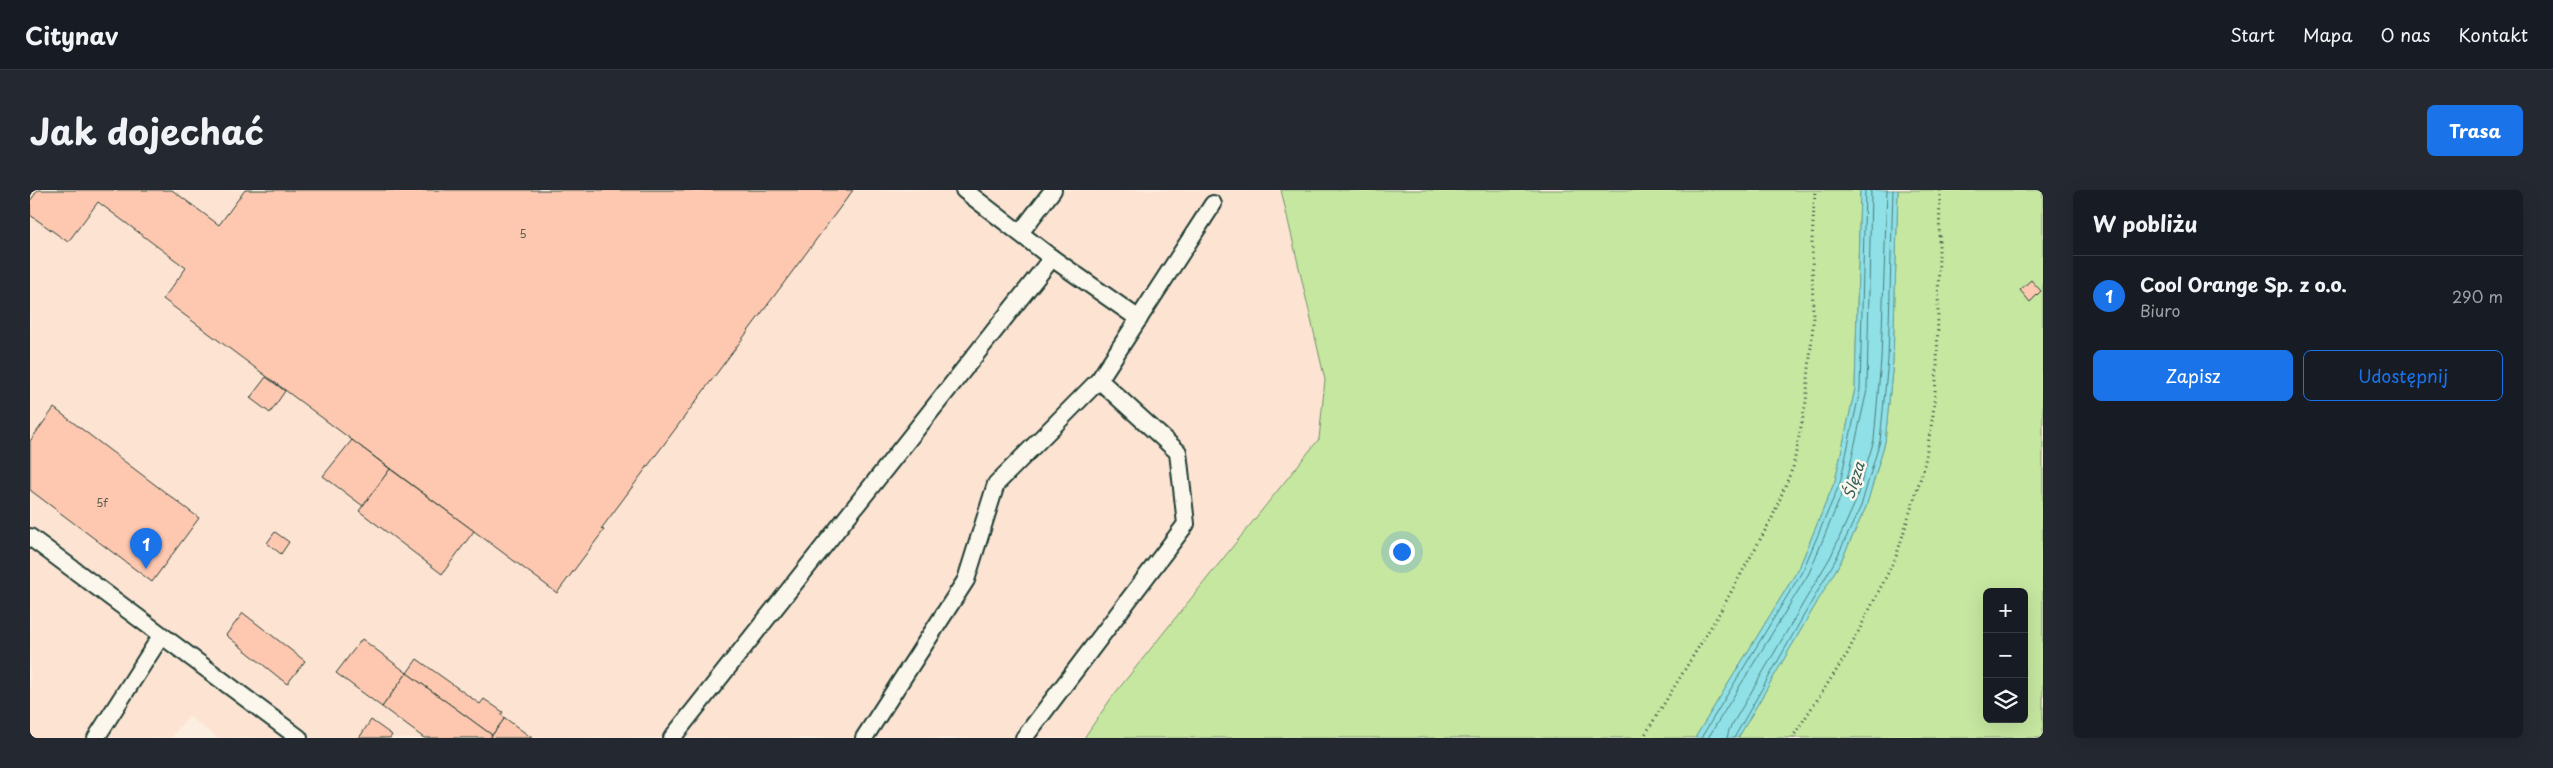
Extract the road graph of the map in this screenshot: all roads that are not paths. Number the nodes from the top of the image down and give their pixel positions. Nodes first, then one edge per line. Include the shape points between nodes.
1 (964, 190) edge
2 (1050, 191) edge
3 (1213, 204) dead end
4 (1020, 233) junction
5 (1052, 258) junction
6 (1139, 319) junction
7 (1099, 380) junction
8 (30, 537) edge
9 (161, 636) junction
10 (96, 738) edge
11 (299, 738) edge
12 (672, 738) edge
13 (864, 738) edge
14 (1024, 738) edge

1 - 4 lane
2 - 4 lane
3 - 6 lane
4 - 5 lane
5 - 6 lane
5 - 12 lane
6 - 7 lane
7 - 13 lane via 996,484 966,580
7 - 14 lane via 1178,452 1186,524
8 - 9 lane
9 - 10 lane
9 - 11 lane

